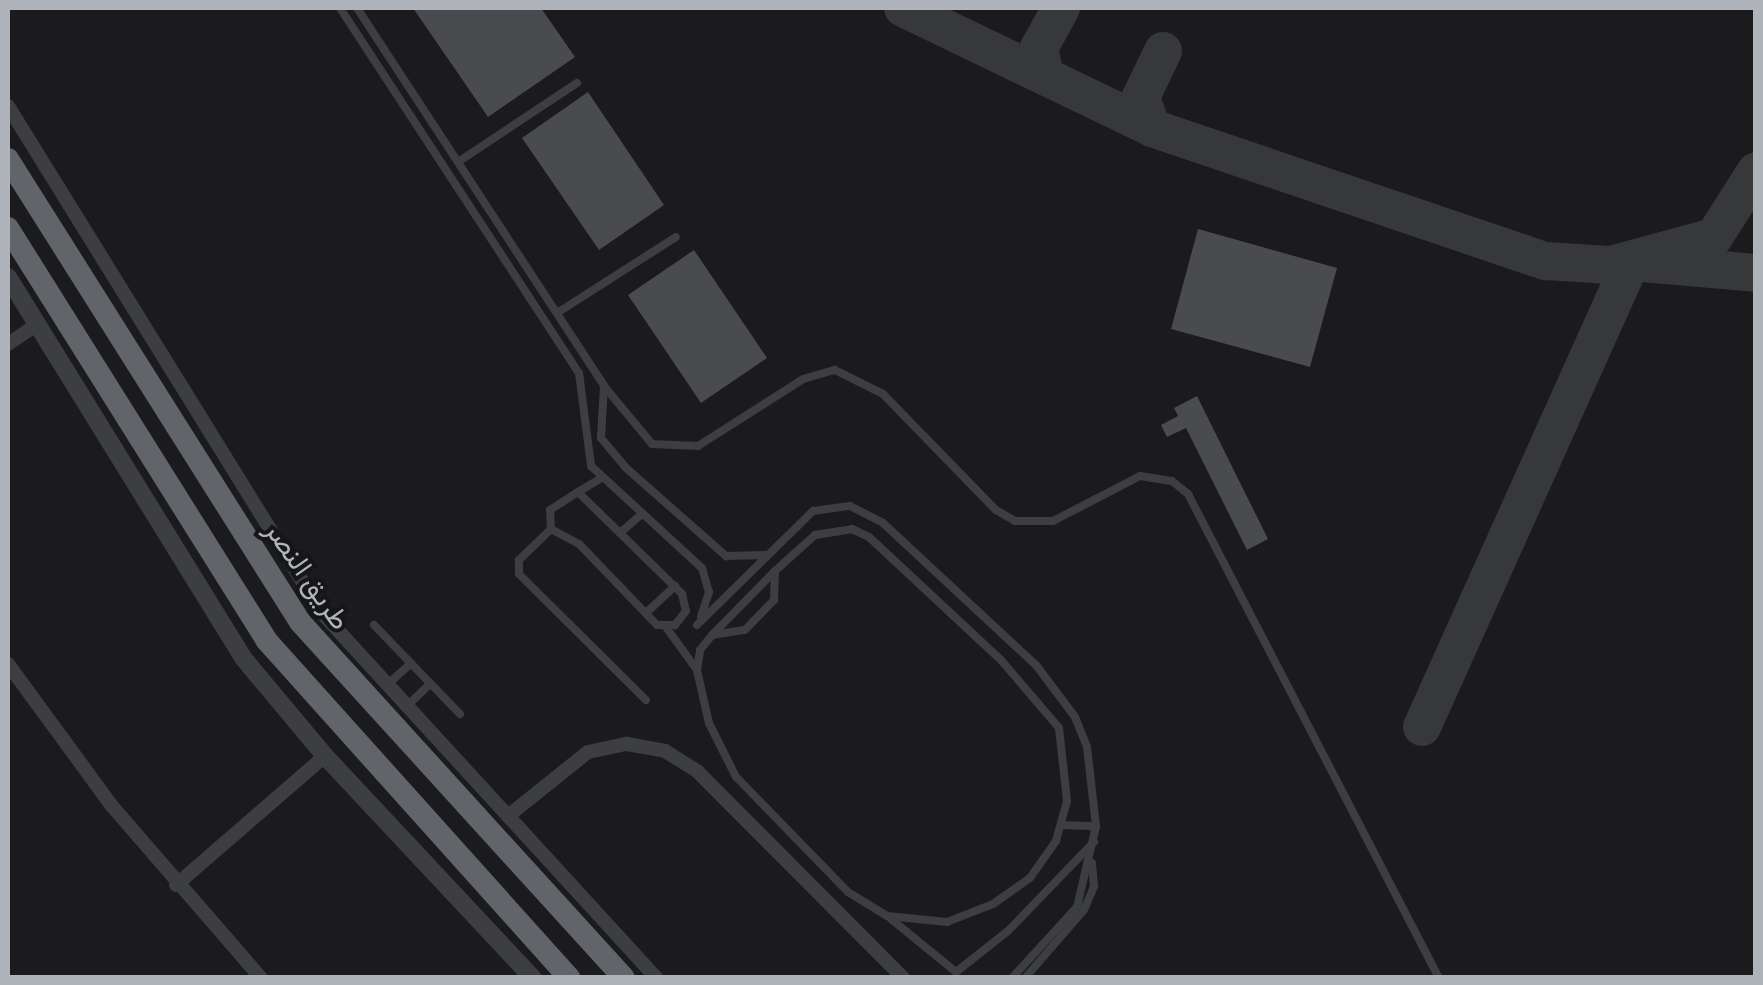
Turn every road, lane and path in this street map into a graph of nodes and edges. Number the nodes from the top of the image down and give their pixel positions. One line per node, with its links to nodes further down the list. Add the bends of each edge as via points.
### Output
1 (340, 8): 14 (lane, via 580,374 586,386 586,454)
2 (357, 8): 6 (lane)
3 (577, 83): 6 (lane)
4 (8, 106): 35 (street, via 294,572)
5 (8, 159): 35 (highway, طريق النصر, via 273,584)
6 (458, 162): 10 (lane)
7 (8, 228): 47 (highway, via 242,606)
8 (676, 237): 10 (lane)
9 (8, 278): 11 (street)
10 (557, 313): 13 (lane)
11 (36, 325): 12 (street); 42 (street, via 217,622)
12 (8, 344)
13 (604, 386): 21 (lane, via 601,438 625,467 726,556); 60 (lane, via 652,444 686,450 822,370 854,376 883,394 996,510 1015,521 1053,521 1140,476 1172,481 1200,510)
14 (603, 477): 15 (lane); 16 (lane)
15 (578, 492): 17 (lane, via 550,510); 18 (lane)
16 (643, 514): 18 (lane); 28 (lane, via 702,568 710,592)
17 (551, 529): 27 (lane, via 579,544); 37 (lane, via 519,560 520,574)
18 (620, 533): 23 (lane)
19 (785, 538): 20 (lane); 21 (lane); 24 (lane, via 814,511 850,506 883,523)
20 (797, 552): 22 (lane); 25 (lane, via 815,535 852,529 870,537)
21 (767, 556): 28 (lane)
22 (775, 571): 31 (lane); 31 (lane, via 774,600 744,630)
23 (675, 586): 26 (lane); 27 (lane)
24 (955, 588): 25 (lane); 40 (lane, via 1036,664)
25 (940, 604): 41 (lane, via 1038,698)
26 (686, 611): 28 (lane); 30 (lane)
27 (646, 614): 30 (lane)
28 (697, 624): 31 (lane)
29 (374, 625): 32 (lane)
30 (666, 627): 34 (lane)
31 (710, 637): 34 (lane)
32 (411, 663): 35 (lane); 36 (lane)
33 (8, 664): 49 (street)
34 (697, 670): 50 (lane, via 709,724 736,777 848,892)
35 (368, 679): 38 (street); 51 (highway, طريق النصر)
36 (430, 684): 38 (lane); 39 (lane)
37 (646, 700)
38 (406, 708): 43 (street)
39 (460, 714)
40 (1076, 717): 41 (lane); 45 (lane, via 1087,747)
41 (1059, 728): 44 (lane, via 1067,781)
42 (325, 756): 47 (street); 49 (street)
43 (508, 816): 51 (street); 57 (street, via 588,752 626,744 665,751 698,772)
44 (1062, 825): 45 (lane); 50 (lane, via 1044,862 994,904 948,922)
45 (1096, 826): 46 (lane)
46 (1094, 842): 48 (lane); 50 (lane, via 1008,931 956,972)
47 (438, 854): 53 (street); 54 (highway)
48 (1092, 859): 58 (lane, via 1070,916); 59 (lane, via 1094,886 1084,910)
49 (176, 885): 52 (street)
50 (887, 916)
51 (587, 919): 55 (highway, طريق النصر); 56 (street)
52 (261, 978)
53 (534, 978)
54 (569, 978)
55 (624, 978)
56 (656, 978)
57 (902, 978)
58 (1012, 978)
59 (1024, 978)
60 (1438, 978)

